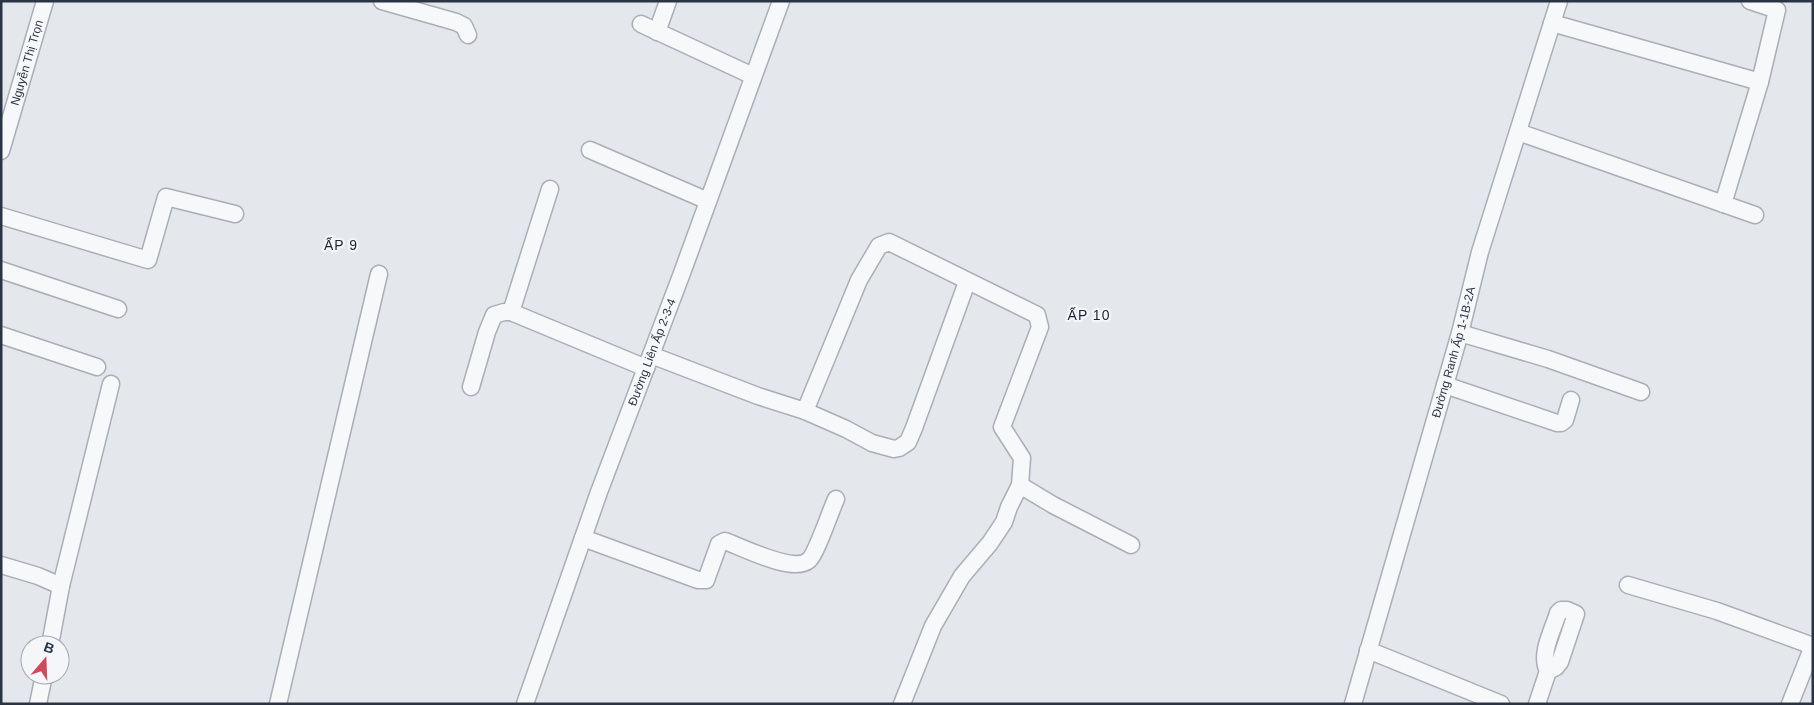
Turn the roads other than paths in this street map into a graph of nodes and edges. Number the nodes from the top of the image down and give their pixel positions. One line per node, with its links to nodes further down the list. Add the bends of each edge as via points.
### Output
1 (45, 1): 15 (street, Nguyễn Thị Trọn)
2 (382, 1): 10 (street, via 456,22 464,26)
3 (668, 1): 9 (street)
4 (781, 1): 11 (street, Đường Liên Ấp 2-3-4)
5 (1559, 1): 7 (street, Đường Ranh Ấp 1-1B-2A)
6 (1750, 1): 12 (street, via 1776,10)
7 (1552, 23): 12 (street); 13 (street, Đường Ranh Ấp 1-1B-2A)
8 (641, 24): 9 (street)
9 (657, 32): 11 (street)
10 (468, 35)
11 (753, 76): 17 (street, Đường Liên Ấp 2-3-4)
12 (1760, 82): 18 (street)
13 (1518, 132): 18 (street); 27 (street, Đường Ranh Ấp 1-1B-2A, via 1480,252)
14 (590, 150): 17 (street)
15 (1, 151)
16 (550, 189): 26 (street)
17 (708, 201): 29 (street, Đường Liên Ấp 2-3-4)
18 (1723, 204): 20 (street)
19 (235, 214): 21 (street, via 166,197 148,260)
20 (1755, 215)
21 (1, 216)
22 (1, 270): 25 (street)
23 (379, 274): 50 (street)
24 (967, 282): 36 (street, via 889,242 879,246 859,280); 36 (street, via 914,428 904,445 894,450 872,443); 37 (street, via 1037,315 1040,327 1002,427 1022,458)
25 (118, 309)
26 (511, 312): 29 (street); 33 (street, via 494,315)
27 (1460, 333): 32 (street, Đường Ranh Ấp 1-1B-2A); 34 (street, via 1548,359)
28 (1, 335): 30 (street)
29 (648, 362): 36 (street); 39 (street, Đường Liên Ấp 2-3-4)
30 (97, 367)
31 (111, 384): 43 (street)
32 (1445, 385): 35 (street, via 1557,423 1565,420); 46 (street, Đường Ranh Ấp 1-1B-2A)
33 (471, 387)
34 (1641, 392)
35 (1571, 400)
36 (805, 411)
37 (1020, 485): 40 (street); 52 (street, via 1004,522 962,576 933,626)
38 (836, 499): 39 (street, via 811,559 802,565 785,564 725,541 719,544 706,580 698,580)
39 (583, 538): 51 (street, Đường Liên Ấp 2-3-4)
40 (1131, 545)
41 (1, 565): 43 (street)
42 (1628, 585): 45 (street, via 1717,611)
43 (61, 586): 44 (street)
44 (52, 635)
45 (1813, 646): 56 (street)
46 (1368, 650): 53 (street, Đường Ranh Ấp 1-1B-2A); 54 (street)
47 (1548, 671): 55 (street)
48 (42, 685): 49 (street)
49 (38, 704)
50 (278, 704)
51 (524, 704)
52 (902, 704)
53 (1353, 704)
54 (1501, 704)
55 (1537, 704)
56 (1790, 704)

